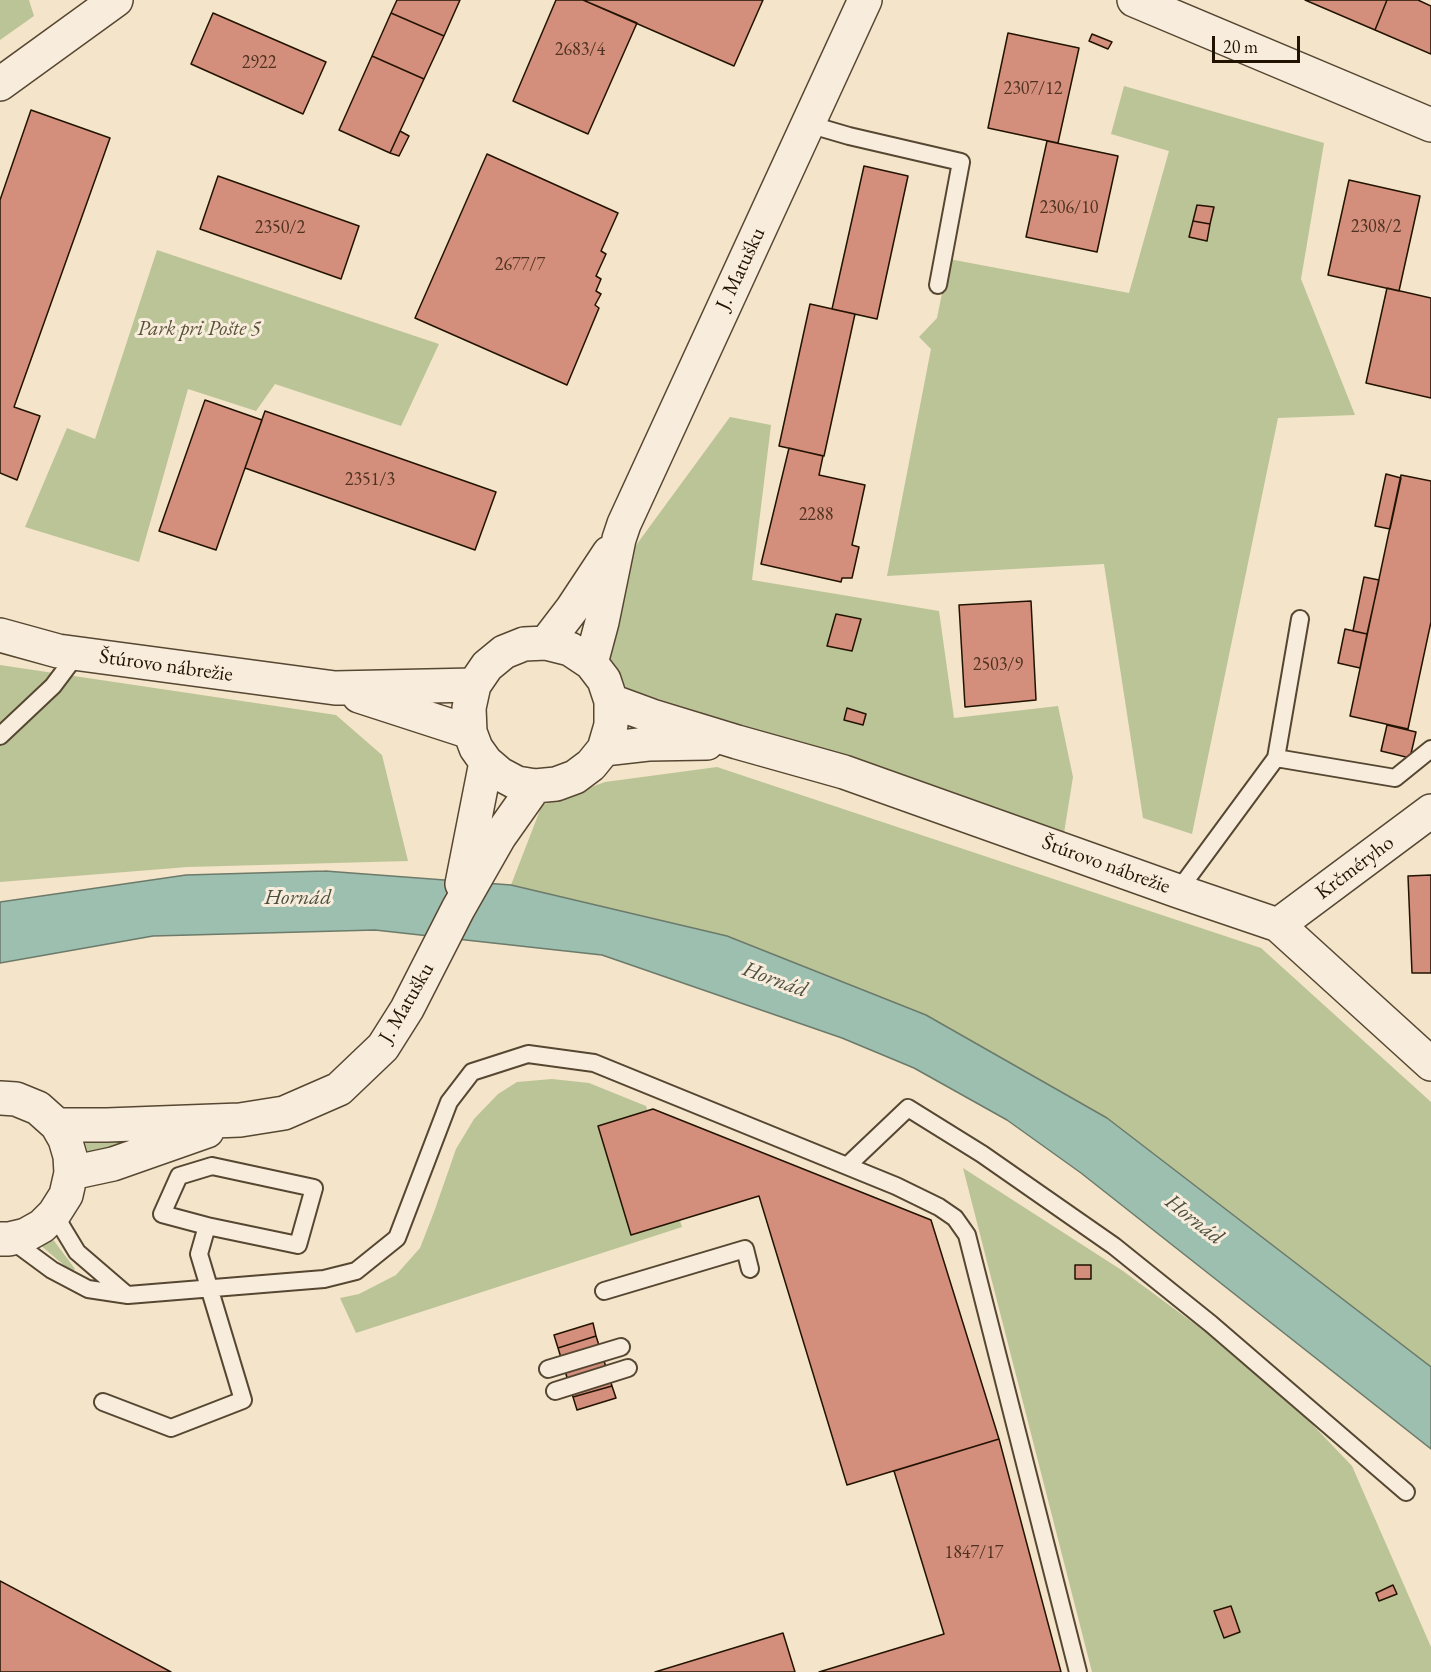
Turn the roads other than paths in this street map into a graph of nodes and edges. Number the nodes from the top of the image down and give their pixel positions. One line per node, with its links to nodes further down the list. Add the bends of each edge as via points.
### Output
1 (116, 0): 5 (street)
2 (865, 0): 6 (street, J. Matušku)
3 (1134, 0): 4 (street)
4 (1174, 8): 7 (street)
5 (0, 84)
6 (808, 124): 8 (lane, via 961,162); 9 (street, J. Matušku)
7 (1431, 125)
8 (938, 285)
9 (619, 538): 12 (street); 14 (street)
10 (1300, 619): 23 (lane)
11 (0, 635): 13 (street, Štúrovo nábrežie)
12 (546, 643): 14 (street, via 570,649); 15 (street, via 524,644 504,652 487,666)
13 (77, 654): 16 (street, Štúrovo nábrežie); 19 (lane, via 53,686)
14 (591, 663): 17 (street, via 604,680)
15 (474, 685): 16 (street); 18 (street, via 468,708)
16 (335, 688): 18 (street)
17 (611, 701): 20 (street, Štúrovo nábrežie); 21 (street, via 611,725)
18 (470, 732): 24 (street)
19 (0, 736)
20 (737, 742): 21 (street); 28 (street, Štúrovo nábrežie, via 844,772)
21 (604, 748): 25 (street, via 575,777)
22 (1431, 748): 23 (lane, via 1395,778)
23 (1276, 758): 28 (lane)
24 (486, 762): 25 (street, via 517,783); 27 (street)
25 (535, 786): 27 (street)
26 (1431, 811): 29 (street, Krčméryho)
27 (486, 833): 32 (street, J. Matušku, via 458,909 383,1047 339,1089 284,1113)
28 (1178, 891): 29 (street, Štúrovo nábrežie)
29 (1278, 925): 30 (street, Štúrovo nábrežie)
30 (1431, 1064)
31 (0, 1098): 33 (street, via 16,1099 38,1108)
32 (240, 1120): 33 (street); 35 (street, via 113,1164)
33 (57, 1125): 35 (street, via 68,1148)
34 (847, 1166): 40 (lane, via 594,1062 528,1054 472,1072 449,1102 397,1238 356,1270 324,1279); 48 (lane, via 908,1108 1114,1246); 49 (lane, via 939,1207 967,1235)
35 (71, 1173): 36 (street, via 66,1195)
36 (54, 1215): 38 (street, via 26,1235); 42 (lane, via 77,1252)
37 (207, 1226): 37 (lane, via 298,1245 314,1188 212,1166 179,1176 162,1214); 40 (lane, via 199,1254)
38 (4, 1239): 42 (lane, via 88,1289)
39 (750, 1269): 41 (lane, via 745,1249)
40 (209, 1289): 42 (lane); 47 (lane, via 243,1400 171,1428)
41 (604, 1291)
42 (128, 1295)
43 (621, 1347): 45 (lane)
44 (628, 1368): 46 (lane)
45 (548, 1369)
46 (555, 1391)
47 (103, 1402)
48 (1406, 1492)
49 (1078, 1672)

